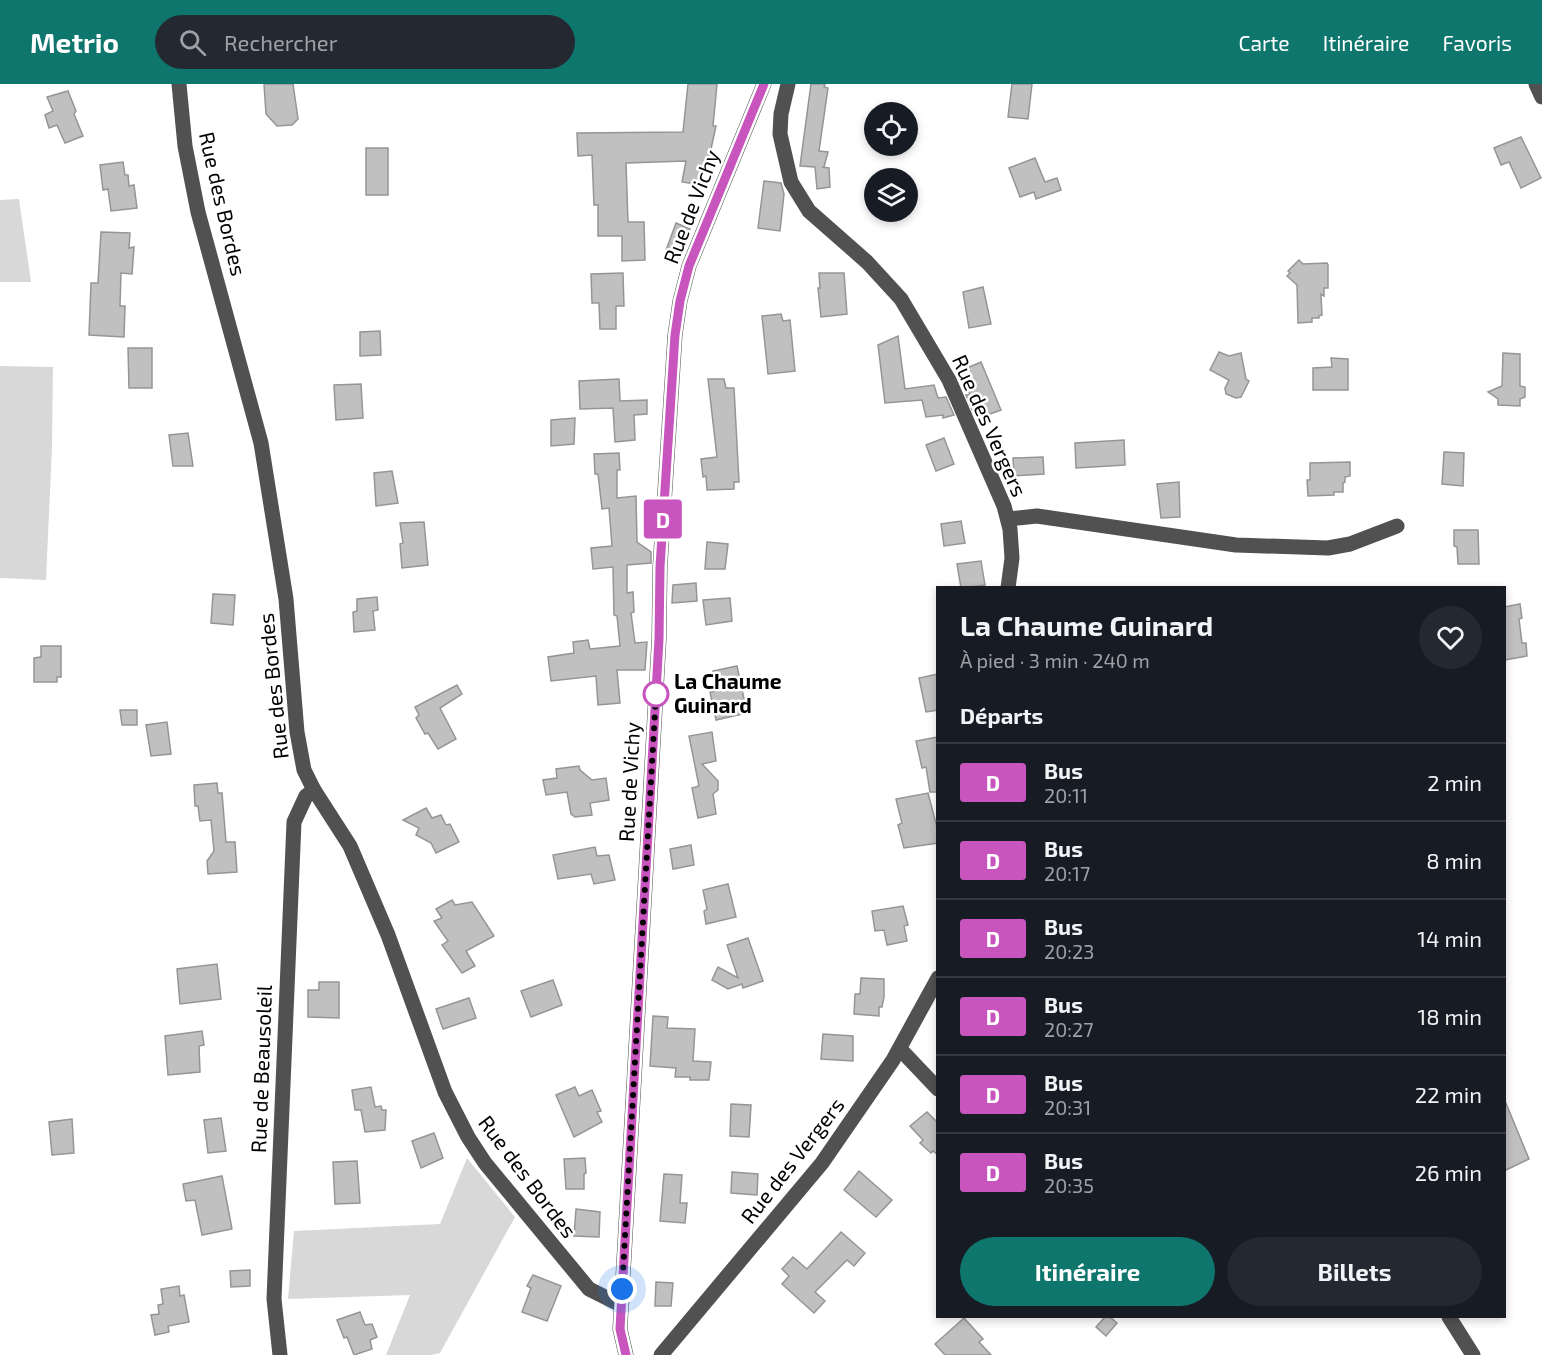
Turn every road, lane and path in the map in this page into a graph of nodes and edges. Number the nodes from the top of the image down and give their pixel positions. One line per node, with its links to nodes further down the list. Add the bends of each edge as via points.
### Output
1 (178, 84): 9 (street, Rue des Bordes, via 198,212 261,443 286,599 297,732 303,770)
2 (764, 84): 13 (street, Rue de Vichy, via 689,266 675,335)
3 (788, 84): 6 (street, Rue des Vergers, via 780,134 791,182 809,211 867,262 901,299 950,380)
4 (1536, 84): 5 (street)
5 (1542, 98)
6 (1008, 519): 7 (street, via 1037,516 1236,545 1329,548); 8 (street, Rue des Vergers, via 1012,558)
7 (1397, 526)
8 (1008, 586)
9 (314, 789): 13 (street, Rue des Bordes, via 350,846 388,935 445,1092 468,1137 589,1289); 15 (street, Rue de Beausoleil, via 306,796 294,822 273,1299)
10 (936, 982): 11 (street, Rue des Vergers)
11 (900, 1049): 12 (street); 17 (street, Rue des Vergers, via 822,1163)
12 (936, 1087)
13 (622, 1302): 16 (street, Rue de Vichy, via 620,1329)
14 (1450, 1318): 18 (street)
15 (280, 1355)
16 (626, 1355)
17 (661, 1355)
18 (1473, 1355)

